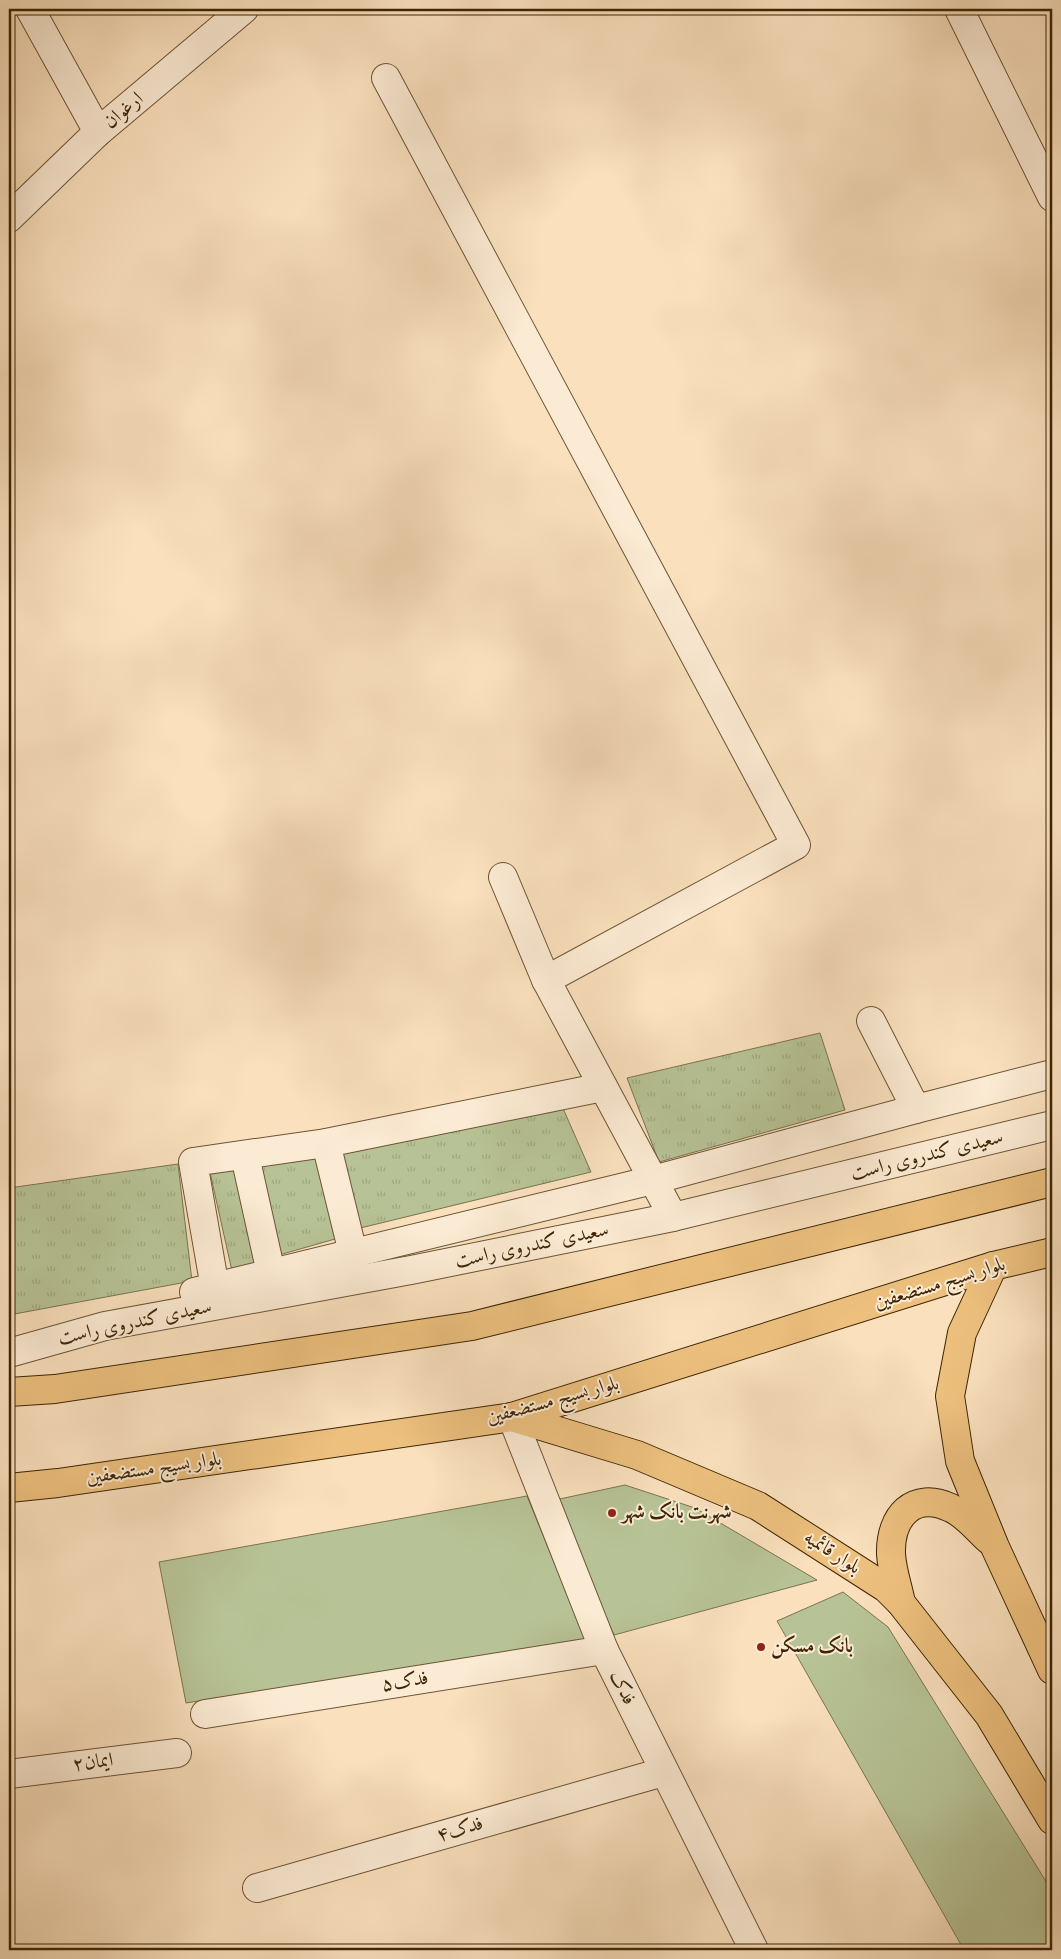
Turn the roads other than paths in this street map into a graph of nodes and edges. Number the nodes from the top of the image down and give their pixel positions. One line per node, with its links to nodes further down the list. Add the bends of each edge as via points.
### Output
1 (30, 9): 5 (street)
2 (244, 9): 5 (street, ارغوان)
3 (959, 9): 6 (street)
4 (386, 78): 9 (street, via 796,845)
5 (98, 132): 7 (street, ارغوان)
6 (1052, 197)
7 (9, 218)
8 (503, 877): 9 (street)
9 (546, 980): 12 (street)
10 (871, 1021): 13 (street)
11 (1052, 1074): 13 (street)
12 (603, 1087): 15 (street); 17 (street)
13 (916, 1109): 17 (street)
14 (1052, 1125): 19 (street, سعیدی کندروی راست)
15 (326, 1143): 16 (street); 21 (street)
16 (245, 1156): 23 (street); 24 (street, via 193,1162)
17 (653, 1180): 19 (street); 21 (street)
18 (1052, 1182): 27 (main road, via 472,1326 55,1389)
19 (673, 1217): 26 (street, سعیدی کندروی راست, via 411,1270 105,1326)
20 (1052, 1252): 22 (main road, بلوار بسیج مستضعفین)
21 (353, 1253): 23 (street)
22 (993, 1266): 28 (main road, بلوار بسیج مستضعفین); 30 (main road, via 962,1333 950,1396 960,1461)
23 (271, 1273): 24 (street)
24 (215, 1288): 25 (street, via 36,1327)
25 (9, 1339)
26 (9, 1352)
27 (9, 1392)
28 (512, 1417): 29 (main road, بلوار بسیج مستضعفین); 31 (main road, بلوار قائمیه, via 637,1454 758,1506 886,1588); 32 (street, فدک)
29 (9, 1488)
30 (995, 1547): 31 (main road, via 952,1508 933,1501 916,1503 902,1513 893,1533 891,1554); 33 (main road)
31 (901, 1603): 38 (main road, بلوار قائمیه, via 989,1715)
32 (604, 1650): 34 (street, فدک۵); 36 (street, فدک)
33 (1052, 1670)
34 (205, 1714)
35 (177, 1753): 37 (street, ایمان۲)
36 (663, 1772): 39 (street, فدک۴); 40 (street, فدک)
37 (9, 1774)
38 (1052, 1820)
39 (257, 1888)
40 (754, 1950)

